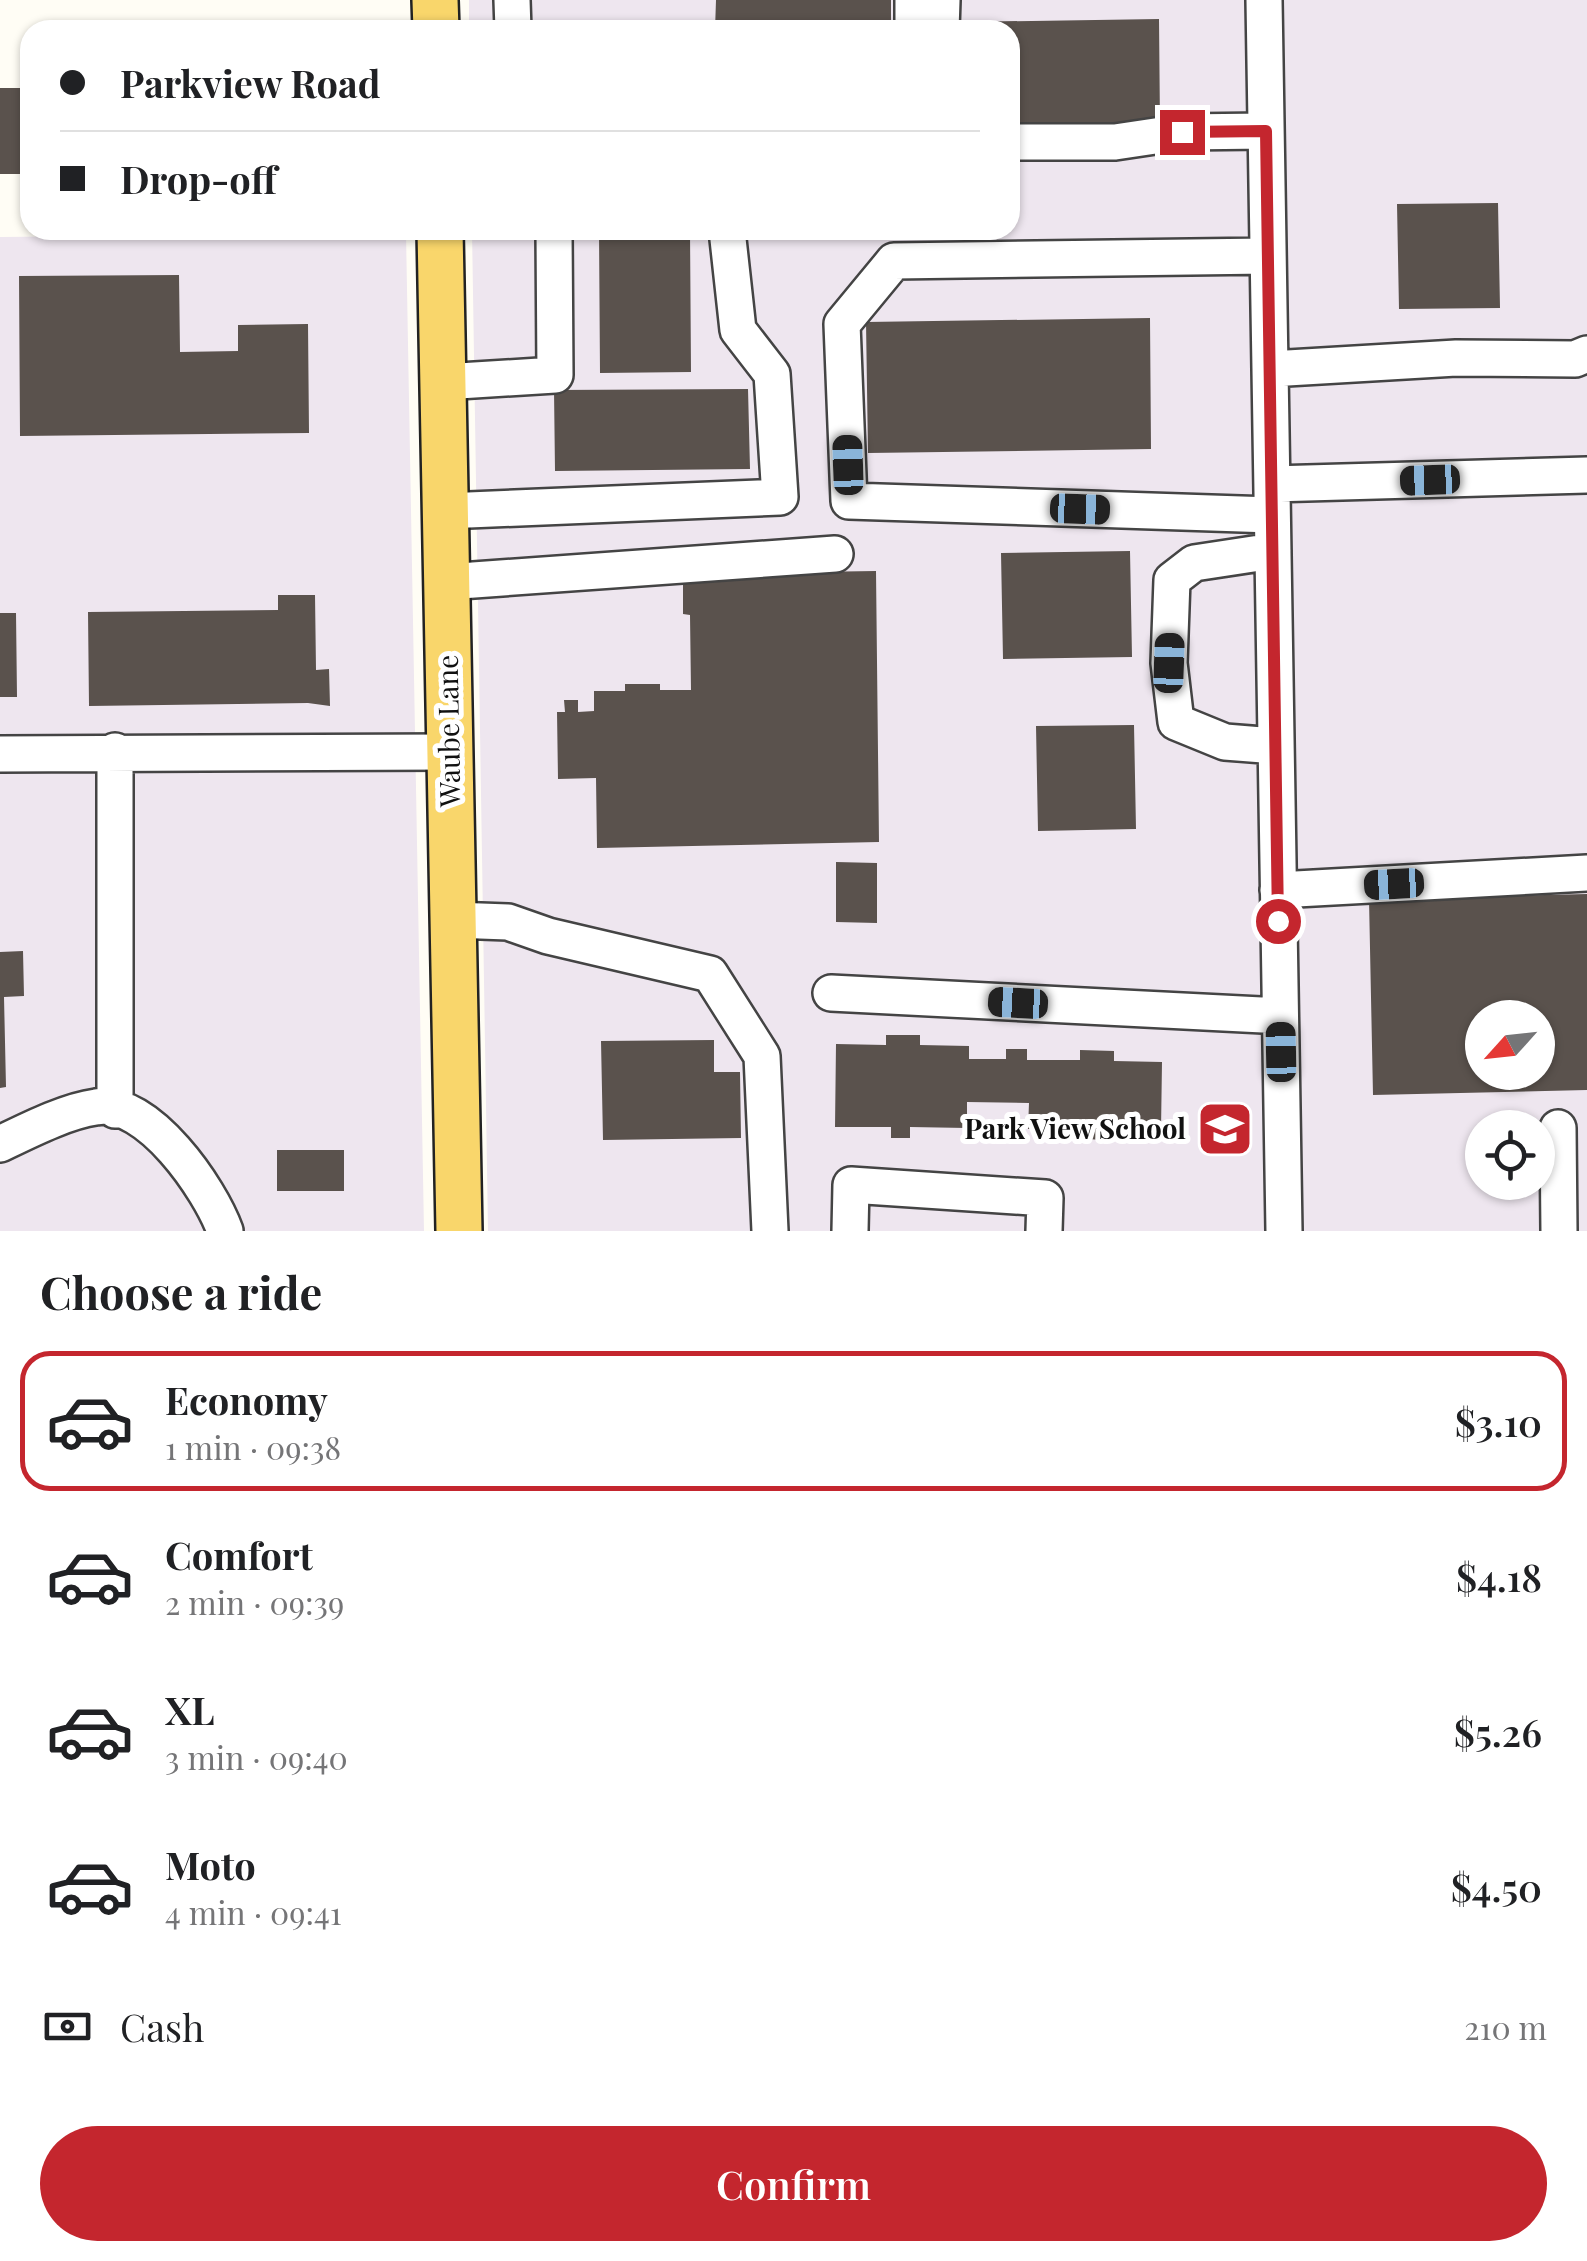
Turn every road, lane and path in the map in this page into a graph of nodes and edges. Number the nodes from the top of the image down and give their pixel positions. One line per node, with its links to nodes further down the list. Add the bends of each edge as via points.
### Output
1 (1264, 0): 2 (street)
2 (1266, 131): 3 (street); 7 (street)
3 (1020, 142)
4 (440, 240): 10 (main road, Waube Lane)
5 (554, 240): 10 (street, via 555,375)
6 (729, 240): 13 (street, via 738,330 772,374 780,496)
7 (1268, 256): 9 (street); 12 (street, via 894,260 842,324 849,501)
8 (1587, 354): 9 (street)
9 (1270, 369): 12 (street)
10 (442, 382): 13 (main road, Waube Lane)
11 (1587, 475): 12 (street)
12 (1272, 500): 14 (street)
13 (445, 511): 16 (main road, Waube Lane)
14 (1273, 551): 17 (street); 17 (street, via 1194,563 1172,580 1169,663 1176,722 1225,742)
15 (835, 554): 16 (street)
16 (446, 582): 19 (main road, Waube Lane)
17 (1276, 746): 22 (street)
18 (115, 751): 19 (street); 20 (street); 26 (street)
19 (450, 752): 23 (main road, Waube Lane)
20 (0, 754)
21 (1587, 874): 22 (street)
22 (1278, 890): 25 (street)
23 (453, 920): 30 (main road, Waube Lane); 31 (street, via 508,922 710,974 762,1056)
24 (830, 993): 25 (street)
25 (1280, 1016): 34 (street)
26 (115, 1110): 28 (street, via 98,1106); 29 (street, via 139,1118 180,1155)
27 (1558, 1128): 35 (street)
28 (0, 1144)
29 (225, 1231)
30 (459, 1231)
31 (770, 1231)
32 (850, 1231): 33 (street, via 851,1185 1045,1198)
33 (1044, 1231)
34 (1284, 1231)
35 (1558, 1231)

